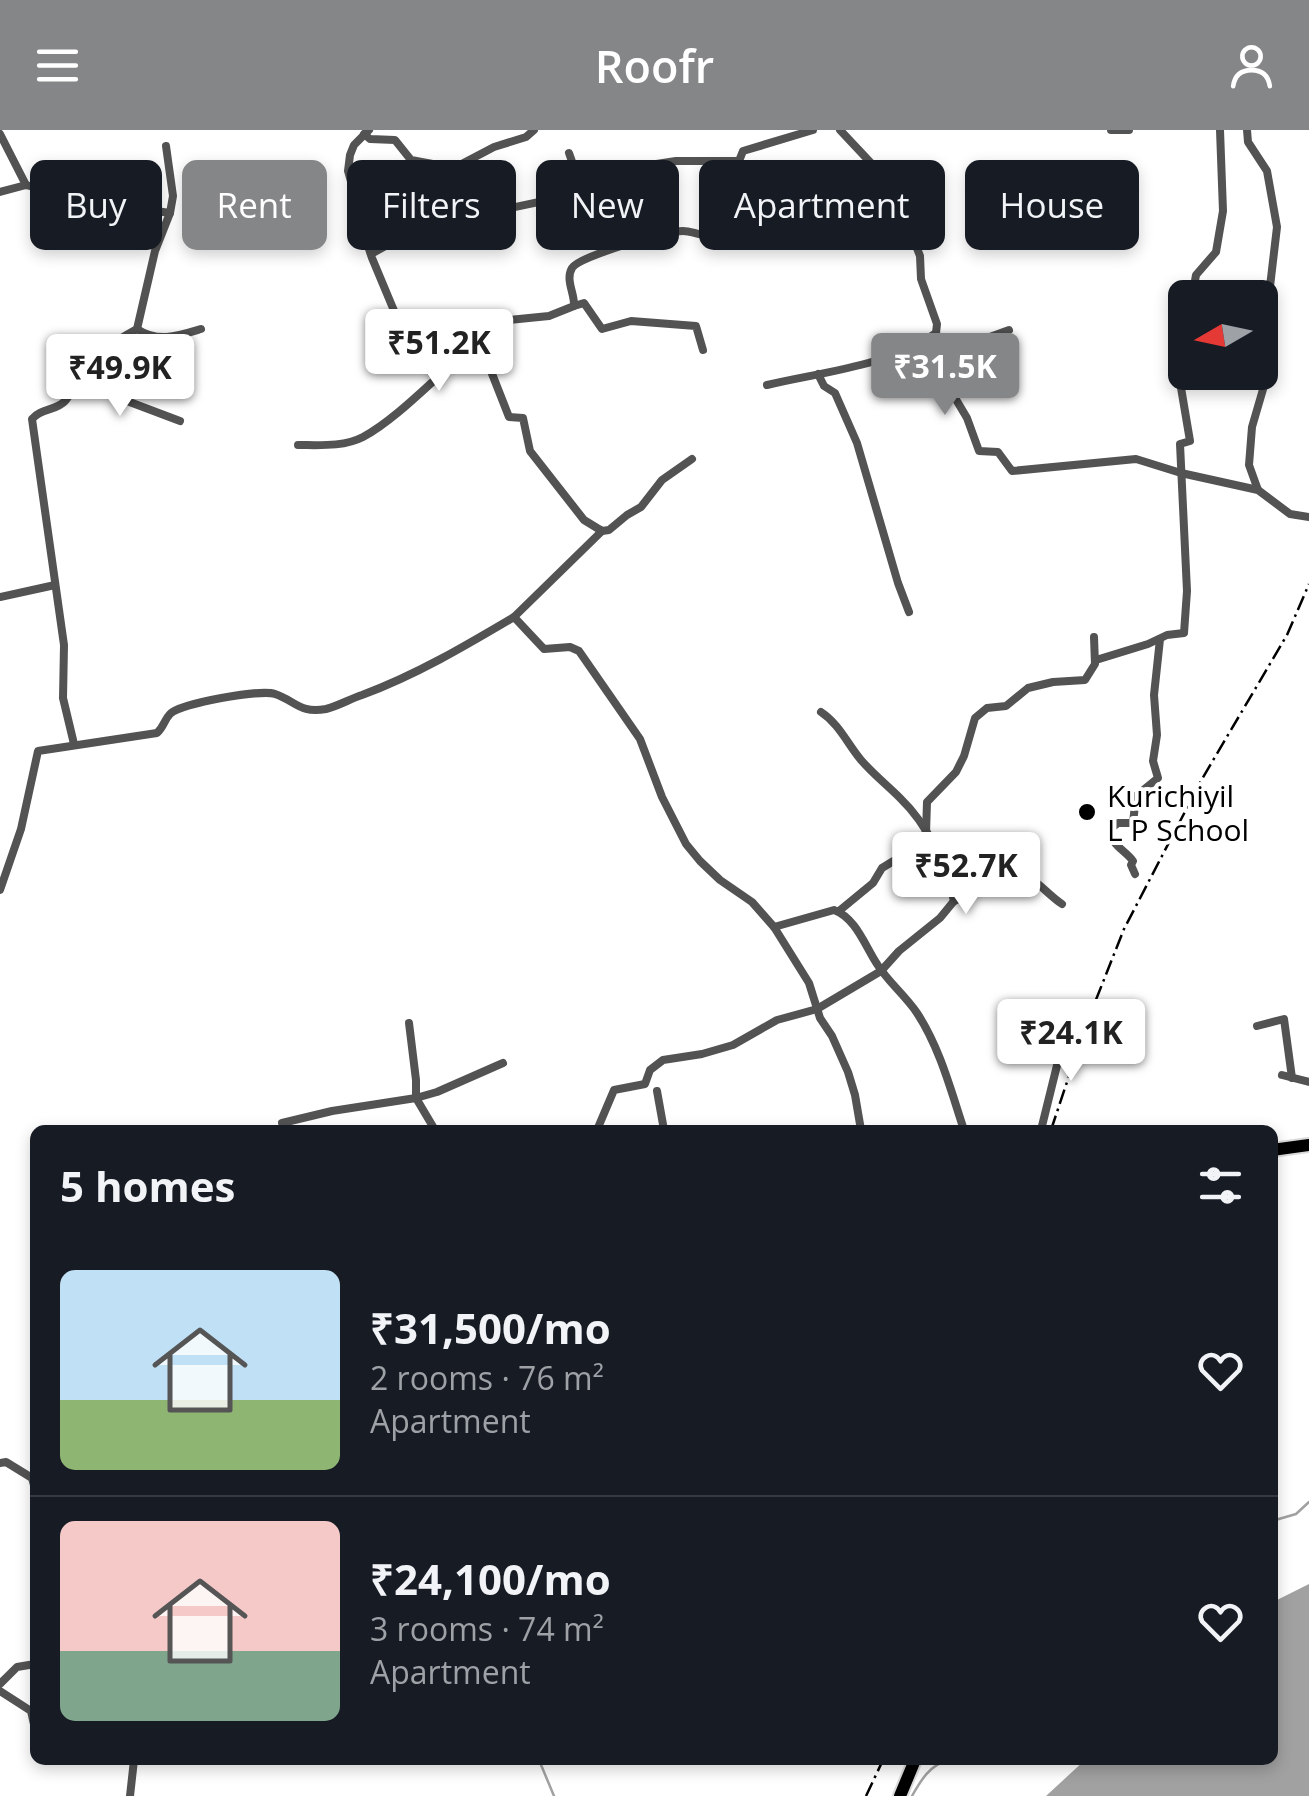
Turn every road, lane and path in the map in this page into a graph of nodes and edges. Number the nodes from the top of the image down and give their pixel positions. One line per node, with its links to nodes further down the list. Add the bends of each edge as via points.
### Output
1 (534, 130): 8 (street, via 454,168 411,160 395,140 370,139)
2 (813, 130): 13 (street, via 743,151)
3 (840, 130): 14 (street)
4 (1111, 130): 5 (street)
5 (1129, 130)
6 (1220, 130): 22 (street, via 1223,211 1216,252)
7 (1247, 130): 40 (street, via 1267,171 1277,227 1266,378 1249,465)
8 (367, 132): 21 (street, via 354,145 348,172)
9 (0, 134): 15 (street)
10 (166, 146): 18 (street)
11 (569, 153): 12 (street)
12 (571, 160)
13 (740, 160)
14 (868, 160)
15 (26, 185): 16 (street); 18 (street)
16 (0, 192)
17 (536, 204): 21 (street, via 416,228)
18 (170, 214): 25 (street)
19 (607, 250): 23 (street, via 570,271)
20 (918, 250): 27 (street)
21 (371, 254): 33 (street, via 400,325 432,374)
22 (1195, 280)
23 (574, 306): 28 (street, via 509,320); 29 (street, via 584,303 602,329 631,321 696,326)
24 (201, 329): 25 (street, via 171,339)
25 (136, 330): 31 (street, via 110,343)
26 (1009, 330): 30 (street)
27 (936, 334): 30 (street); 32 (street, via 861,366)
28 (475, 347): 33 (street); 42 (street, via 509,417 523,418 530,452 584,520)
29 (702, 350)
30 (946, 358): 39 (street, via 948,386 979,451 998,452 1012,470 1136,459)
31 (86, 369): 36 (street, via 119,398); 43 (street, via 64,402 32,419)
32 (818, 374): 34 (street); 45 (street, via 836,393 857,443)
33 (440, 375): 37 (street, via 362,438)
34 (768, 385)
35 (1180, 390): 39 (street, via 1190,441 1180,444)
36 (180, 421)
37 (298, 446)
38 (692, 459): 42 (street, via 641,506)
39 (1181, 474): 40 (street); 48 (street, via 1186,622 1184,633)
40 (1258, 490): 41 (street, via 1290,514)
41 (1309, 517)
42 (602, 530): 46 (street)
43 (55, 585): 44 (street); 51 (street, via 63,698)
44 (0, 597)
45 (909, 612)
46 (514, 616): 51 (street, via 391,684 328,708 299,708 274,693 255,693 174,712 158,733); 58 (street, via 544,649 579,651 640,740 686,844)
47 (1094, 637): 49 (street)
48 (1160, 638): 49 (street); 53 (street, via 1153,761 1158,778 1136,796 1133,823 1110,829)
49 (1096, 660): 52 (street, via 1084,680 1028,688 975,718 956,772 927,802)
50 (821, 712): 52 (street)
51 (74, 744): 54 (street, via 38,752 22,829)
52 (926, 833): 55 (street, via 944,863); 57 (street)
53 (1135, 874)
54 (0, 890)
55 (954, 901): 56 (street, via 999,888 1019,874); 59 (street)
56 (1062, 904)
57 (840, 911): 58 (street); 59 (street)
58 (774, 928): 60 (street)
59 (881, 971): 60 (street); 73 (street, via 919,1016)
60 (818, 1010): 70 (street, via 777,1020 734,1045 663,1060 645,1084 614,1090); 72 (street, via 848,1072)
61 (409, 1023): 67 (street)
62 (1257, 1026): 65 (street, via 1284,1019 1288,1076)
63 (1066, 1029): 74 (street)
64 (503, 1063): 67 (street)
65 (1309, 1082)
66 (657, 1091): 71 (street)
67 (416, 1098): 68 (street); 69 (street)
68 (282, 1123)
69 (432, 1125)
70 (599, 1125)
71 (663, 1125)
72 (860, 1125)
73 (962, 1125)
74 (1042, 1125)
75 (1309, 1145): 76 (main road)
76 (1278, 1149)
77 (0, 1463): 78 (street)
78 (30, 1477)
79 (30, 1665): 80 (street, via 17,1667)
80 (0, 1688): 81 (street)
81 (30, 1709)
82 (133, 1765): 84 (street)
83 (913, 1765): 85 (main road)
84 (130, 1796)
85 (900, 1796)

